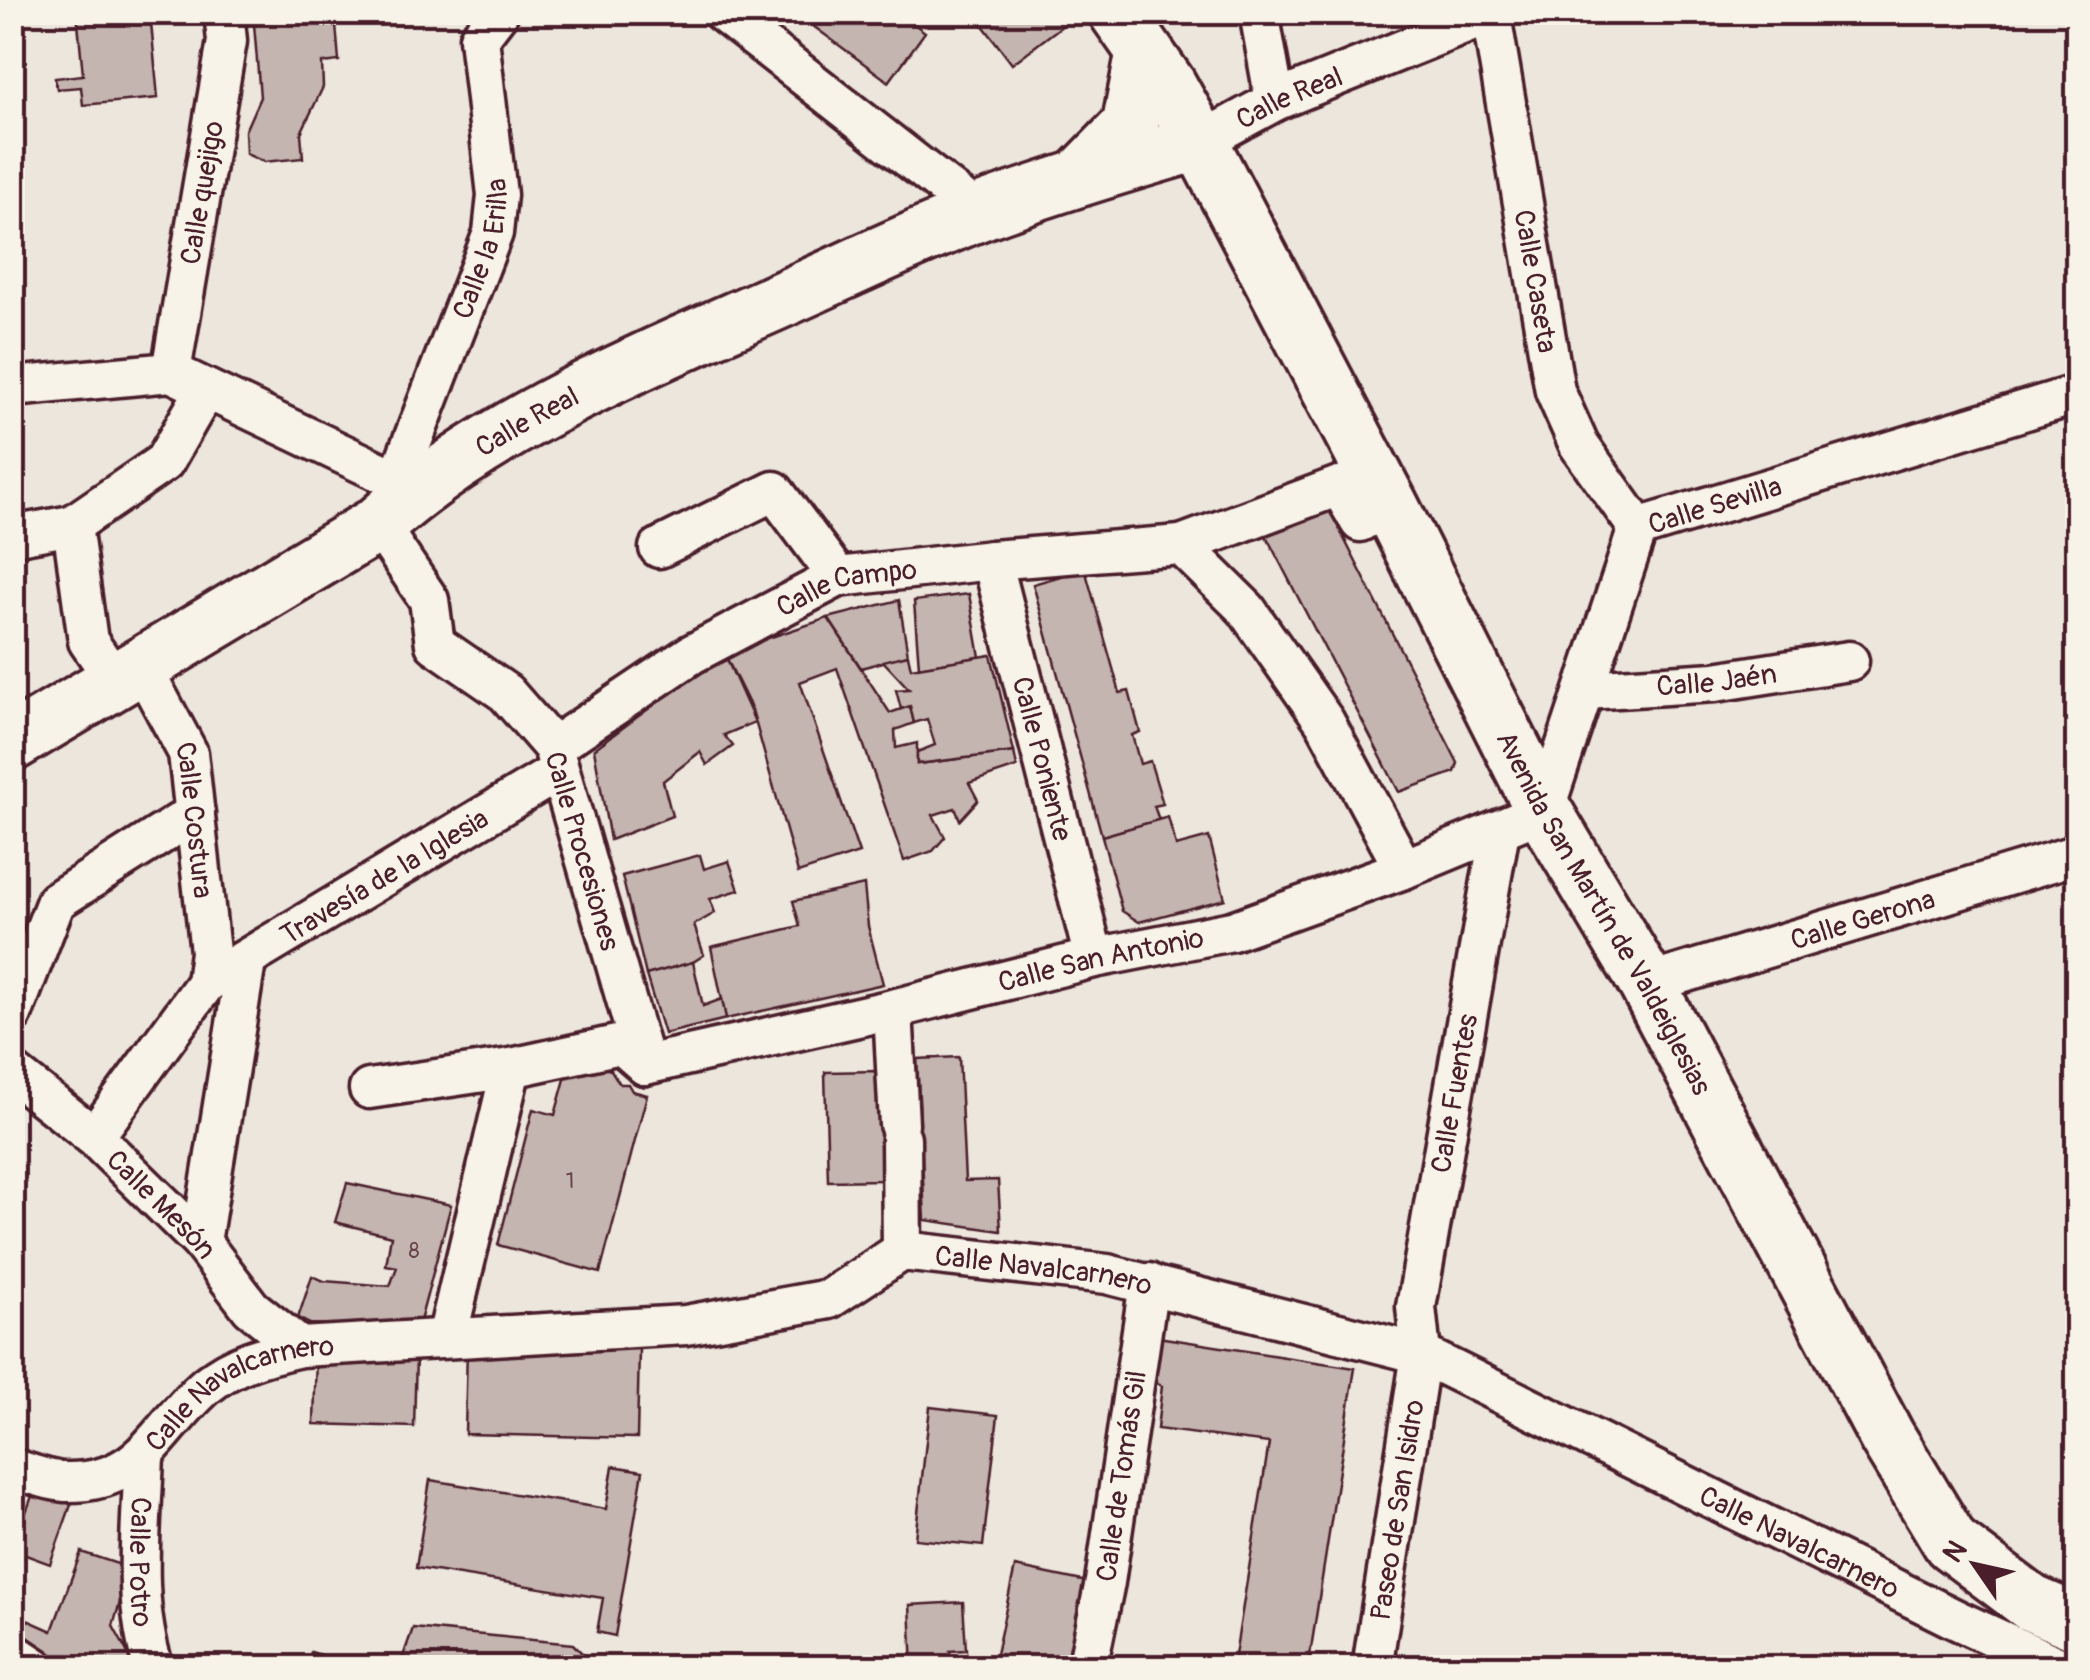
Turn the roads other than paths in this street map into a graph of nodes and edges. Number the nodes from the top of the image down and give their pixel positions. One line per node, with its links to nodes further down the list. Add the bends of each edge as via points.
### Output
1 (224, 12): 11 (street, Calle quejigo, via 227,41)
2 (499, 12): 15 (street, Calle la Erilla, via 479,38 497,194 493,233)
3 (722, 12): 10 (street)
4 (1259, 12): 7 (street)
5 (1493, 14): 7 (street, Calle Real); 18 (street, Calle Caseta, via 1555,391 1579,445)
6 (1144, 41): 8 (main road, Avenida San Martín de Valdeiglesias); 9 (main road, Calle Real, via 1130,126)
7 (1275, 100): 8 (street, Calle Real)
8 (1200, 142): 9 (main road, Calle Real); 16 (main road, Avenida San Martín de Valdeiglesias)
9 (1081, 176): 10 (main road, Calle Real)
10 (979, 213): 15 (main road, Calle Real, via 621,371)
11 (170, 372): 12 (street); 13 (street)
12 (12, 387)
13 (206, 389): 15 (street); 17 (street, via 164,462)
14 (2078, 394): 18 (street, Calle Sevilla)
15 (397, 498): 25 (main road, Calle Real); 28 (street, Calle Procesiones, via 430,600 435,644 506,693)
16 (1390, 504): 20 (street, Calle Campo, via 1360,522 1339,486); 30 (main road, Avenida San Martín de Valdeiglesias)
17 (72, 524): 19 (street); 25 (street, Calle Costura, via 88,640)
18 (1638, 528): 26 (street, Calle Sevilla)
19 (12, 536)
20 (1181, 545): 22 (street, Calle Campo); 32 (street, via 1246,609 1325,722)
21 (659, 548): 23 (street, via 774,491)
22 (992, 560): 23 (street, Calle Campo); 33 (street, Calle Poniente)
23 (838, 577): 28 (street, Calle Campo, via 692,654)
24 (1850, 662): 26 (street, Calle Jaén, via 1715,682)
25 (130, 675): 27 (main road, Calle Real); 29 (street, Calle Costura, via 188,753)
26 (1585, 690): 30 (street, Calle Sevilla)
27 (12, 743)
28 (556, 759): 34 (street, Travesía de la Iglesia); 39 (street, Calle Procesiones)
29 (195, 812): 35 (street, Calle Costura, via 210,952); 38 (street, via 56,901)
30 (1522, 821): 32 (street, Calle San Antonio); 36 (main road, Avenida San Martín de Valdeiglesias); 49 (street, Calle Fuentes, via 1416,1307)
31 (2078, 854): 36 (street, Calle Gerona)
32 (1404, 869): 33 (street, Calle San Antonio, via 1232,931)
33 (1094, 958): 37 (street, Calle San Antonio)
34 (246, 962): 35 (street, Travesía de la Iglesia); 44 (street)
35 (206, 984): 43 (street)
36 (1648, 984): 52 (main road, Avenida San Martín de Valdeiglesias, via 1887,1437 1952,1542 2031,1603)
37 (893, 1009): 39 (street, Calle San Antonio); 45 (street)
38 (12, 1015)
39 (645, 1065): 40 (street, via 621,1044)
40 (511, 1068): 42 (street); 47 (street)
41 (12, 1072): 43 (street, Calle Mesón)
42 (369, 1088)
43 (94, 1137): 44 (street, Calle Mesón)
44 (201, 1242): 48 (street, Calle Mesón, via 251,1308)
45 (902, 1251): 46 (street, Calle Navalcarnero); 47 (street, Calle Navalcarnero, via 830,1299 686,1325)
46 (1149, 1283): 49 (street, Calle Navalcarnero); 56 (street, Calle de Tomás Gil)
47 (447, 1338): 48 (street, Calle Navalcarnero)
48 (300, 1347): 50 (street, Calle Navalcarnero, via 249,1359 209,1384)
49 (1421, 1354): 57 (street, Paseo de San Isidro); 58 (street, Calle Navalcarnero)
50 (144, 1454): 51 (street, Calle Navalcarnero, via 108,1479 62,1482); 55 (street, Calle Potro, via 140,1585)
51 (12, 1468)
52 (2078, 1623)
53 (12, 1652): 54 (street)
54 (36, 1668)
55 (154, 1668)
56 (1086, 1668)
57 (1372, 1668)
58 (2061, 1668)

